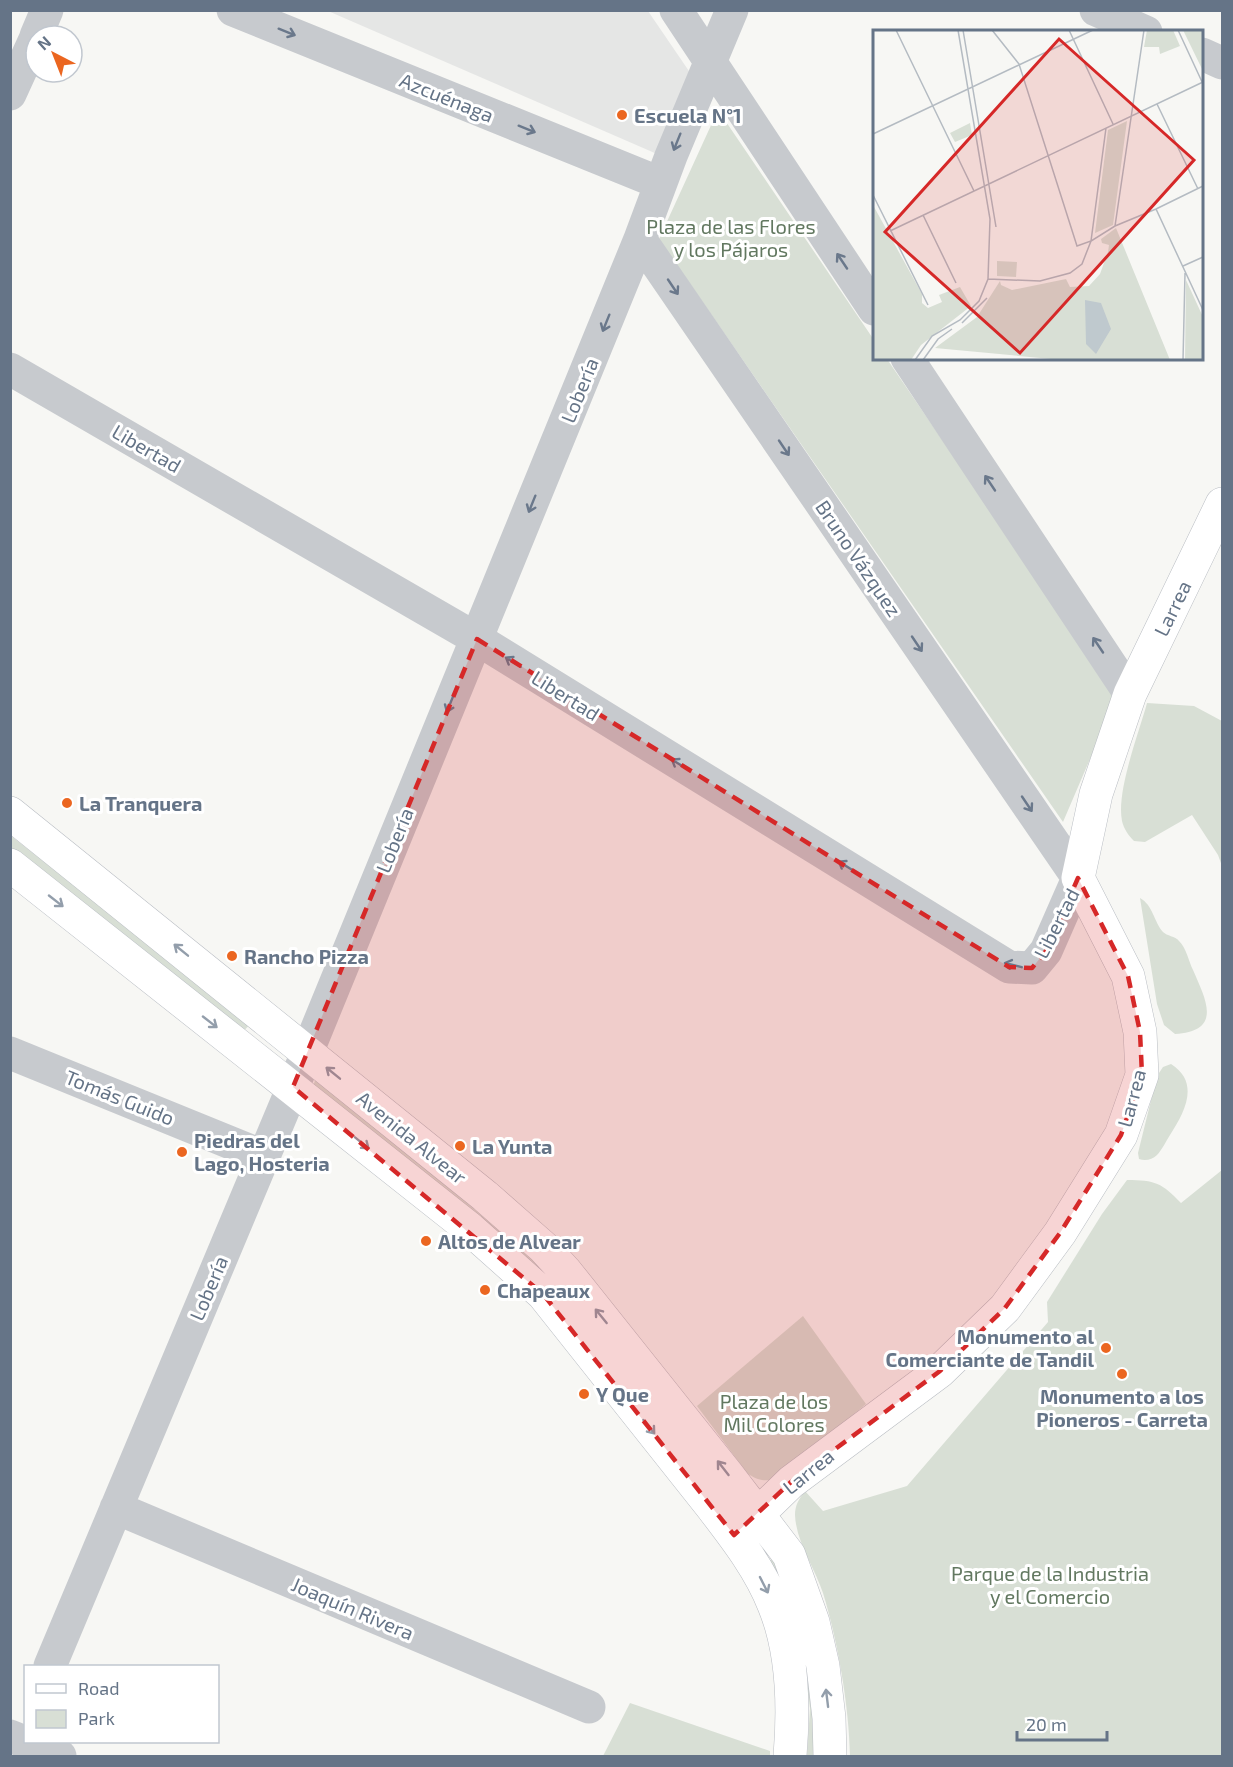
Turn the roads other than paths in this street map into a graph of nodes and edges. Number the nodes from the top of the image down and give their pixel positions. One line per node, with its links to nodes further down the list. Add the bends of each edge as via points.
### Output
1 (47, 10): 6 (street)
2 (233, 10): 13 (street, Azcuénaga, one-way to 13)
3 (676, 10): 9 (street)
4 (732, 10): 9 (street, Lobería)
5 (1096, 10): 7 (street)
6 (41, 24)
7 (1141, 30)
8 (1203, 54): 11 (street)
9 (710, 62): 13 (street, Lobería, one-way to 13); 15 (street, one-way to 9)
10 (24, 63): 12 (street)
11 (1222, 63)
12 (10, 94)
13 (660, 183): 14 (street, Lobería)
14 (640, 239): 19 (street, Lobería, one-way to 19); 23 (street, Bruno Vázquez, one-way to 23)
15 (873, 307)
16 (908, 360): 20 (street, one-way to 16)
17 (10, 369): 19 (street, Libertad)
18 (1222, 504): 20 (main road, Larrea)
19 (477, 639): 23 (street, Libertad, one-way to 19, via 1046,951 1032,968 1009,967); 24 (street, Lobería, one-way to 24)
20 (1130, 694): 23 (main road, Larrea, via 1096,794)
21 (10, 813): 24 (main road, Avenida Alvear, one-way to 21)
22 (10, 865): 26 (main road, Avenida Alvear, one-way to 26)
23 (1078, 878): 29 (main road, Larrea, via 1128,976 1140,1032 1142,1075 1121,1136 1060,1233 1005,1308 940,1371 791,1482)
24 (307, 1052): 26 (street, Lobería); 29 (main road, Avenida Alvear, one-way to 24, via 543,1247)
25 (10, 1053): 27 (street, Tomás Guido)
26 (293, 1088): 27 (street, Lobería); 30 (main road, Avenida Alvear, one-way to 30, via 470,1229 543,1294)
27 (263, 1156): 28 (street, Lobería)
28 (116, 1508): 31 (street, Lobería); 32 (street, Joaquín Rivera)
29 (758, 1514): 30 (main road, Larrea); 36 (main road, Avenida Alvear, one-way to 29, via 829,1718 813,1622 789,1555)
30 (734, 1535): 35 (main road, Avenida Alvear, one-way to 35, via 775,1605 787,1650)
31 (50, 1665)
32 (589, 1707)
33 (37, 1743): 34 (street)
34 (60, 1756)
35 (790, 1756)
36 (830, 1756)

